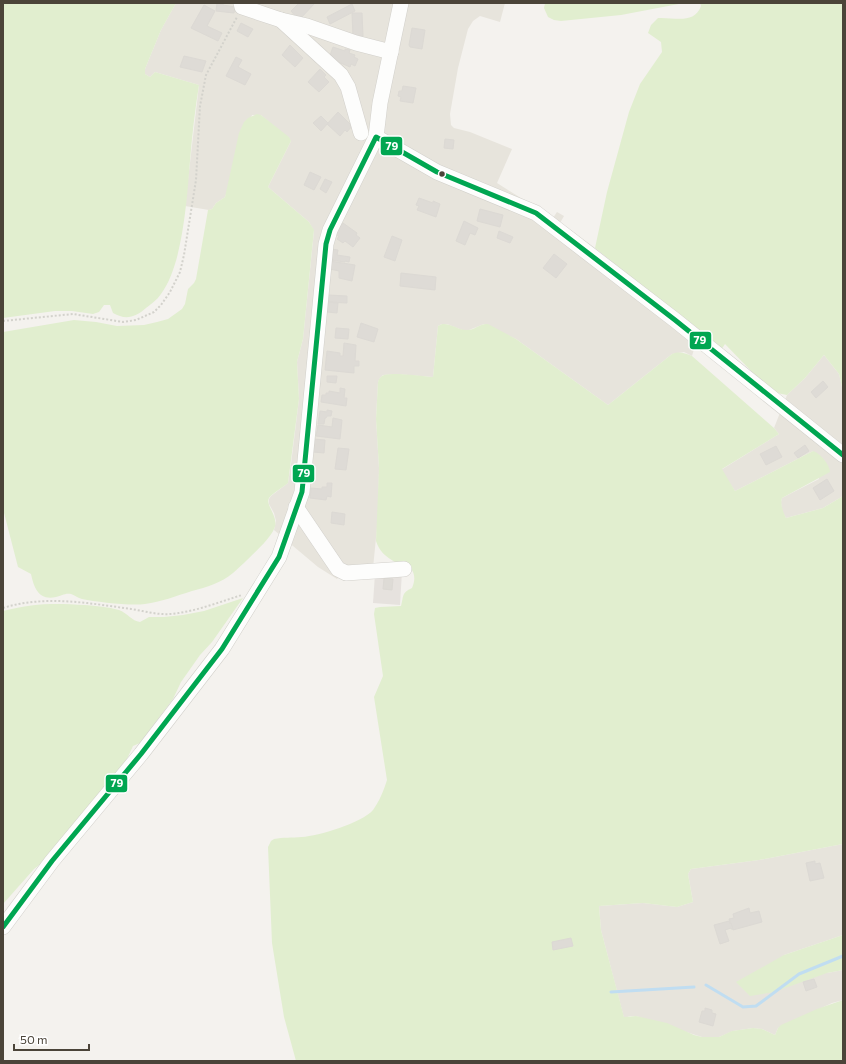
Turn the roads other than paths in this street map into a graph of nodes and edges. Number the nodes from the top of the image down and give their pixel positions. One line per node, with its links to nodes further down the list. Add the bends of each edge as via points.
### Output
1 (401, 3): 4 (street)
2 (242, 5): 3 (street)
3 (281, 20): 4 (street); 5 (street, via 341,75)
4 (391, 52): 5 (street, via 380,103)
5 (369, 135): 6 (street, via 436,172 536,213); 7 (street, via 326,244 302,492)
6 (843, 455)
7 (296, 507): 8 (street, via 338,569 346,573); 9 (street, via 279,557 222,649 141,754 52,861)
8 (404, 569)
9 (3, 927)

